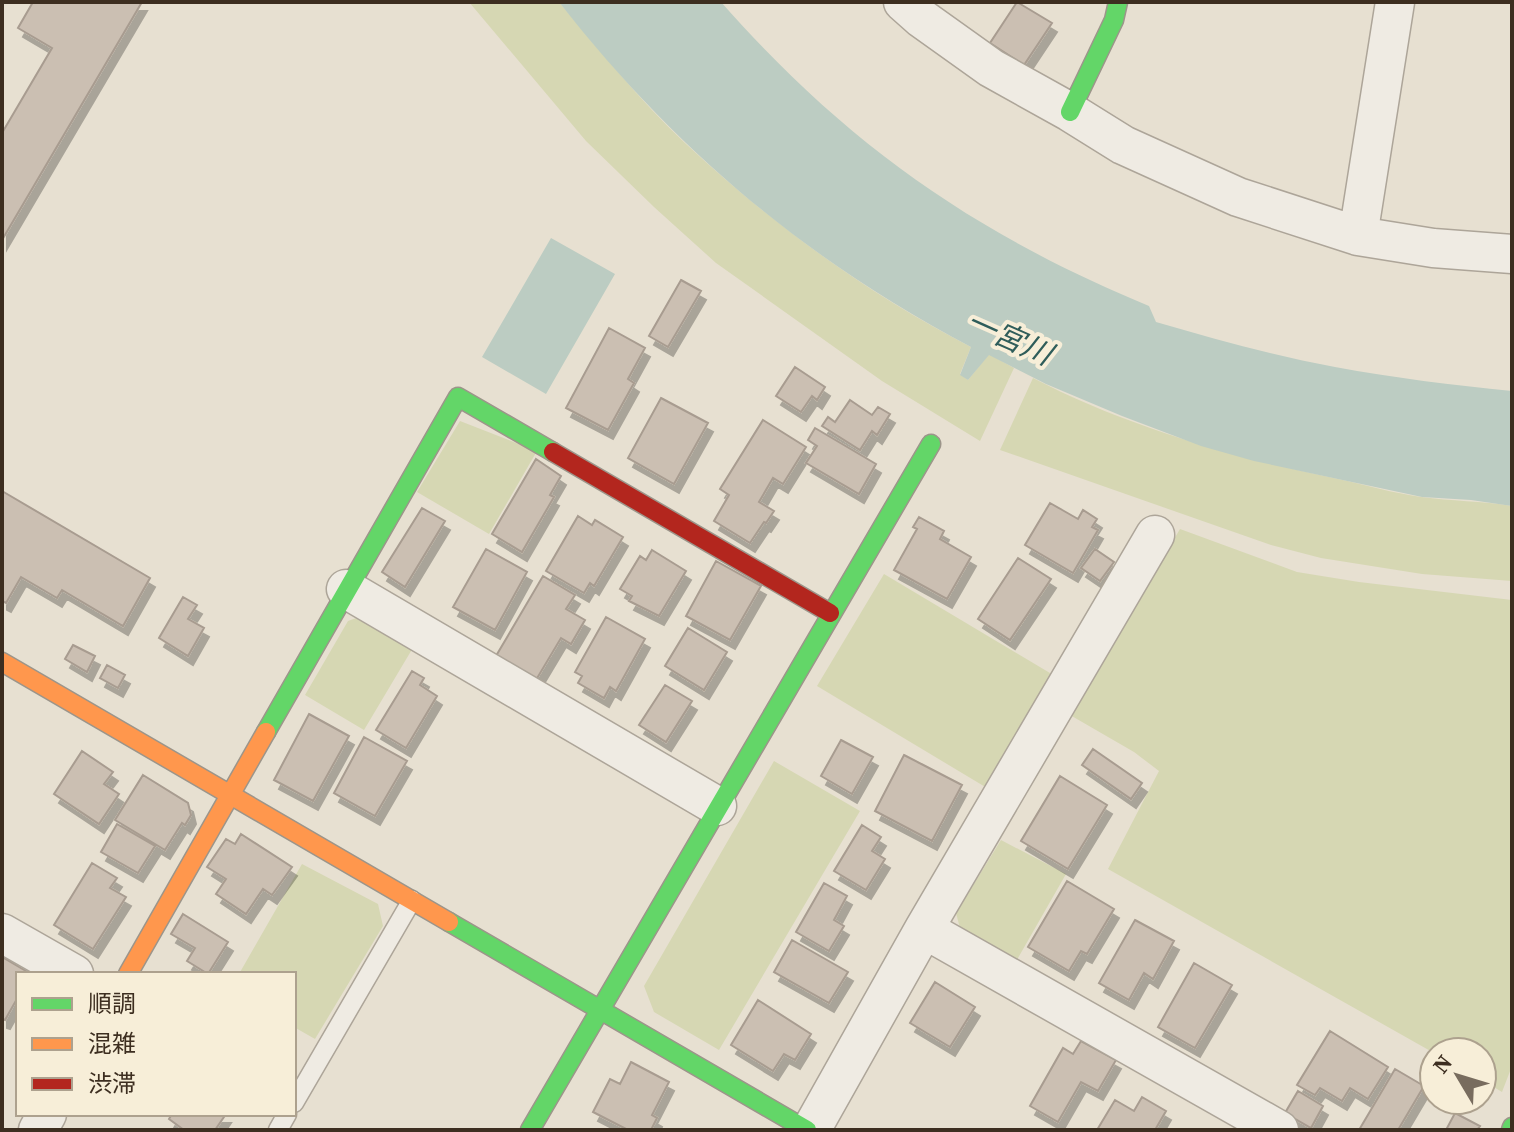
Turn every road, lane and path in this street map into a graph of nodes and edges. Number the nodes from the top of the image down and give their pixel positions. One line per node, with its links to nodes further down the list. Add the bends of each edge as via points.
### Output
1 (903, 2): 4 (street, via 991,68)
2 (1118, 2): 4 (street)
3 (1395, 2): 5 (street)
4 (1070, 112): 5 (street, via 1123,145 1238,197)
5 (1358, 236): 6 (street)
6 (1512, 254)
7 (931, 444): 10 (street)
8 (1155, 535): 15 (street)
9 (346, 589): 10 (street, via 458,397); 12 (street); 13 (street)
10 (830, 613): 13 (street)
11 (2, 662): 12 (street)
12 (232, 794): 14 (street); 18 (street)
13 (717, 806): 19 (street)
14 (412, 900): 19 (street); 20 (lane)
15 (924, 929): 22 (street); 23 (street)
16 (2, 933): 17 (street)
17 (70, 972)
18 (129, 972)
19 (599, 1011): 21 (street); 22 (street)
20 (296, 1100)
21 (530, 1130)
22 (809, 1130)
23 (1279, 1130)

